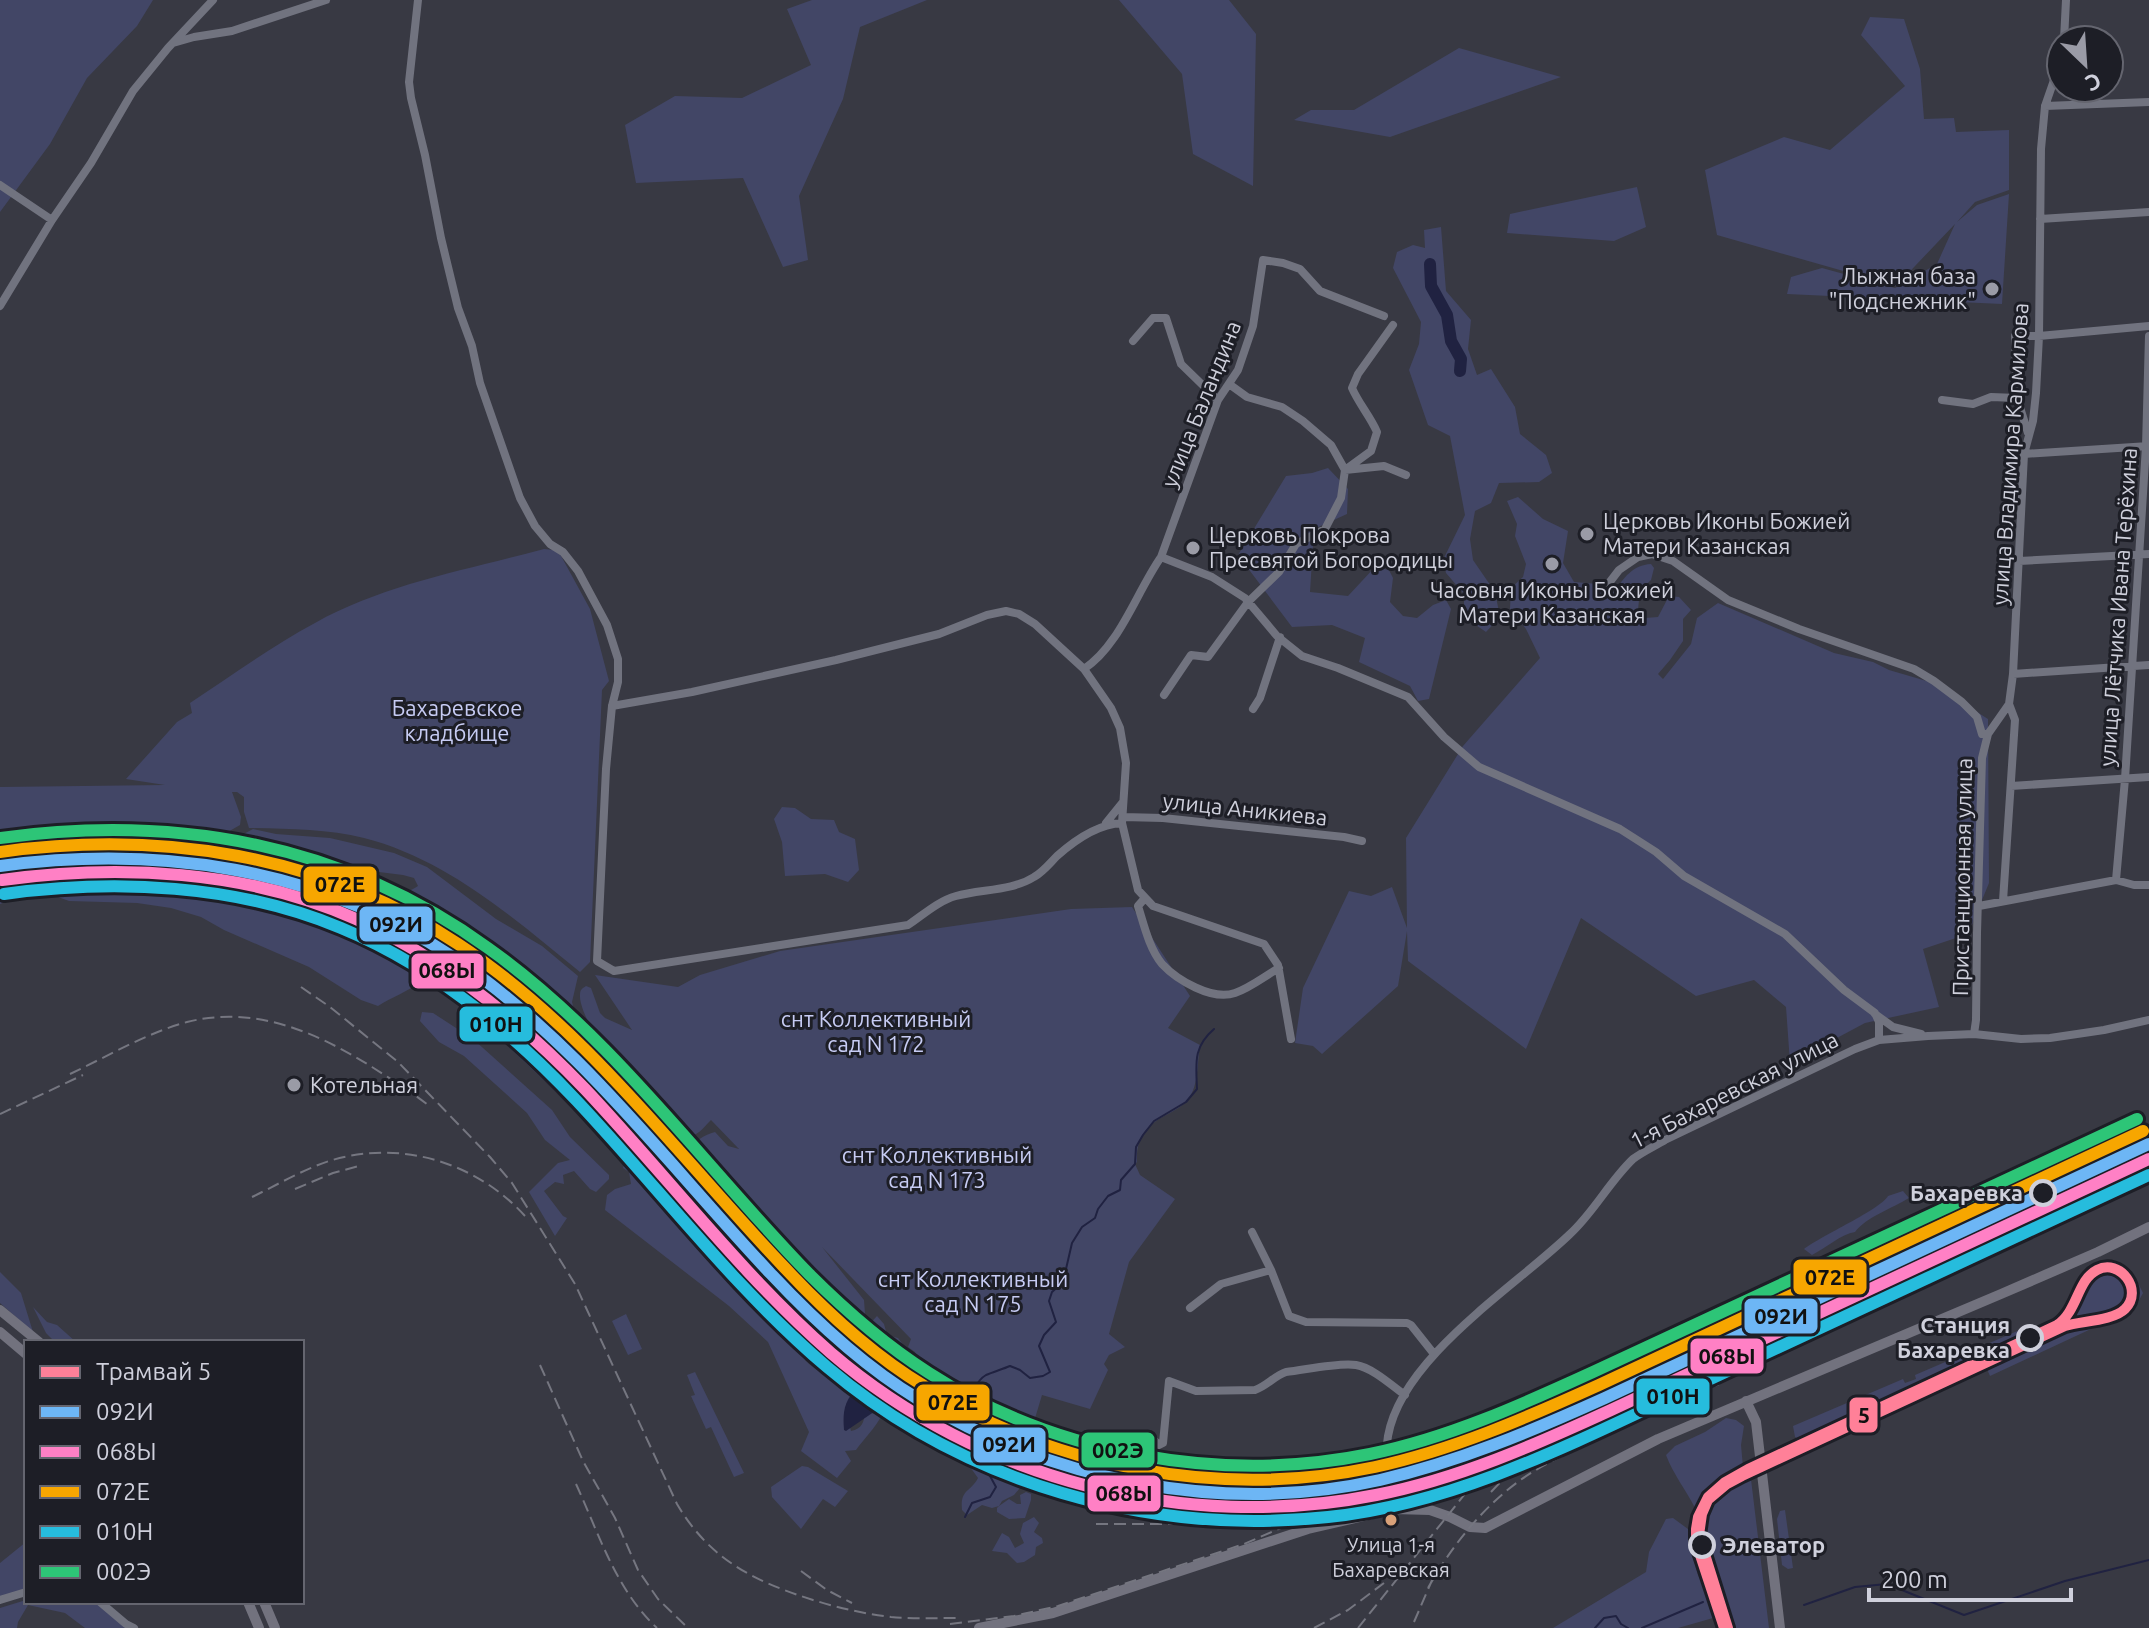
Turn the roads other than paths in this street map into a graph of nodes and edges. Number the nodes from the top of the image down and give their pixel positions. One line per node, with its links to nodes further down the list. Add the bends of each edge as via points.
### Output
1 (213, 0): 6 (street)
2 (326, 0): 6 (street, via 232,31)
3 (418, 0): 41 (street, via 411,98 458,308 520,498 535,526 570,559 607,625 618,659)
4 (2066, 0): 5 (street)
5 (2065, 24)
6 (173, 43): 12 (street, via 133,91)
7 (2149, 102): 8 (street)
8 (2045, 106): 11 (street, улица Владимира Кармилова)
9 (0, 185): 12 (street)
10 (2149, 212): 11 (street)
11 (2040, 219): 17 (street, улица Владимира Кармилова)
12 (52, 220): 13 (street)
13 (0, 306)
14 (1384, 316): 20 (street, улица Баландина, via 1320,291 1300,269 1263,260 1253,326)
15 (1393, 325): 27 (street, via 1352,388 1377,432 1371,451)
16 (2149, 326): 17 (street)
17 (2039, 336): 21 (street, via 2015,336); 24 (street, улица Владимира Кармилова)
18 (2149, 336): 25 (street, улица Лётчика Ивана Терёхина)
19 (1133, 341): 22 (street, via 1153,318 1166,318 1181,364)
20 (1229, 384): 22 (street, улица Баландина); 27 (street, via 1303,421 1331,445)
21 (2017, 398): 23 (street, via 1991,397 1973,404); 24 (street)
22 (1218, 400): 30 (street, улица Баландина)
23 (1942, 400)
24 (2029, 434): 26 (street, улица Владимира Кармилова)
25 (2148, 446): 26 (street); 29 (street, улица Лётчика Ивана Терёхина)
26 (2024, 454): 31 (street, улица Владимира Кармилова)
27 (1345, 470): 28 (street, via 1384,466); 33 (street, via 1341,498 1325,529 1296,544 1279,572)
28 (1406, 475)
29 (2144, 554): 31 (street); 36 (street, улица Лётчика Ивана Терёхина)
30 (1161, 557): 33 (street, via 1212,577); 37 (street, улица Баландина, via 1111,642)
31 (2019, 561): 38 (street, улица Владимира Кармилова)
32 (1609, 583): 43 (street, Пристанционная улица, via 1638,557 1652,554 1673,561 1728,600 1914,669 1962,702 1977,717 1982,734)
33 (1248, 602): 34 (street); 39 (street, via 1208,657 1191,655)
34 (1280, 637): 42 (street); 57 (street, via 1302,656 1408,697 1479,767 1620,829 1684,876 1785,934)
35 (2149, 665): 36 (street)
36 (2132, 666): 38 (street); 45 (street, улица Лётчика Ивана Терёхина)
37 (1084, 669): 41 (street, via 1035,624 1006,611 836,660); 47 (street, via 1120,728 1126,763)
38 (2013, 674): 40 (street, улица Владимира Кармилова)
39 (1164, 695)
40 (2009, 704): 43 (street); 46 (street, улица Владимира Кармилова, via 2015,720)
41 (612, 706): 49 (street, via 597,961 614,971 908,925 954,897 1034,877)
42 (1253, 709)
43 (1988, 734): 55 (street, Пристанционная улица, via 1982,758)
44 (2149, 777): 45 (street)
45 (2125, 779): 46 (street); 51 (street, улица Лётчика Ивана Терёхина)
46 (2011, 786): 54 (street, улица Владимира Кармилова)
47 (1123, 801): 48 (street); 49 (street)
48 (1122, 820): 49 (street, улица Аникиева); 50 (street, улица Аникиева, via 1163,818); 53 (street, via 1138,890)
49 (1106, 823)
50 (1362, 841)
51 (2116, 880): 52 (street); 54 (street)
52 (2149, 885)
53 (1145, 898): 56 (street, via 1153,906 1264,944); 56 (street, via 1138,906 1148,939 1162,963 1194,988 1218,996 1234,994)
54 (2003, 901): 55 (street)
55 (1979, 906): 59 (street, Пристанционная улица)
56 (1279, 968): 61 (street)
57 (1875, 1013): 60 (street, via 1893,1027); 62 (street)
58 (2149, 1020): 59 (street, 1-я Бахаревская улица, via 2050,1038)
59 (1974, 1034): 60 (street, 1-я Бахаревская улица)
60 (1928, 1036): 62 (street, 1-я Бахаревская улица)
61 (1291, 1039)
62 (1879, 1040): 71 (street, 1-я Бахаревская улица, via 1635,1157 1572,1233)
63 (2149, 1227): 73 (main road)
64 (1252, 1232): 65 (street)
65 (1271, 1270): 66 (street, via 1221,1284); 71 (street, via 1289,1316 1306,1322 1407,1323)
66 (1190, 1308)
67 (0, 1310): 69 (main road)
68 (0, 1332): 70 (main road)
69 (37, 1340)
70 (24, 1352)
71 (1434, 1354): 72 (street, 1-я Бахаревская улица)
72 (1405, 1395): 74 (street, via 1367,1368 1346,1364 1286,1372 1255,1390 1196,1391 1169,1381 1163,1443); 75 (street, 1-я Бахаревская улица, via 1387,1444)
73 (1746, 1401): 75 (main road, via 1658,1439 1485,1528 1430,1510); 85 (main road, via 1756,1422)
74 (1119, 1435)
75 (1394, 1509): 84 (main road, via 1308,1529 1053,1613)
76 (24, 1593): 77 (street)
77 (0, 1600)
78 (102, 1604): 81 (street)
79 (249, 1604): 82 (main road)
80 (265, 1604): 83 (main road)
81 (134, 1628)
82 (259, 1628)
83 (275, 1628)
84 (979, 1628)
85 (1780, 1628)

